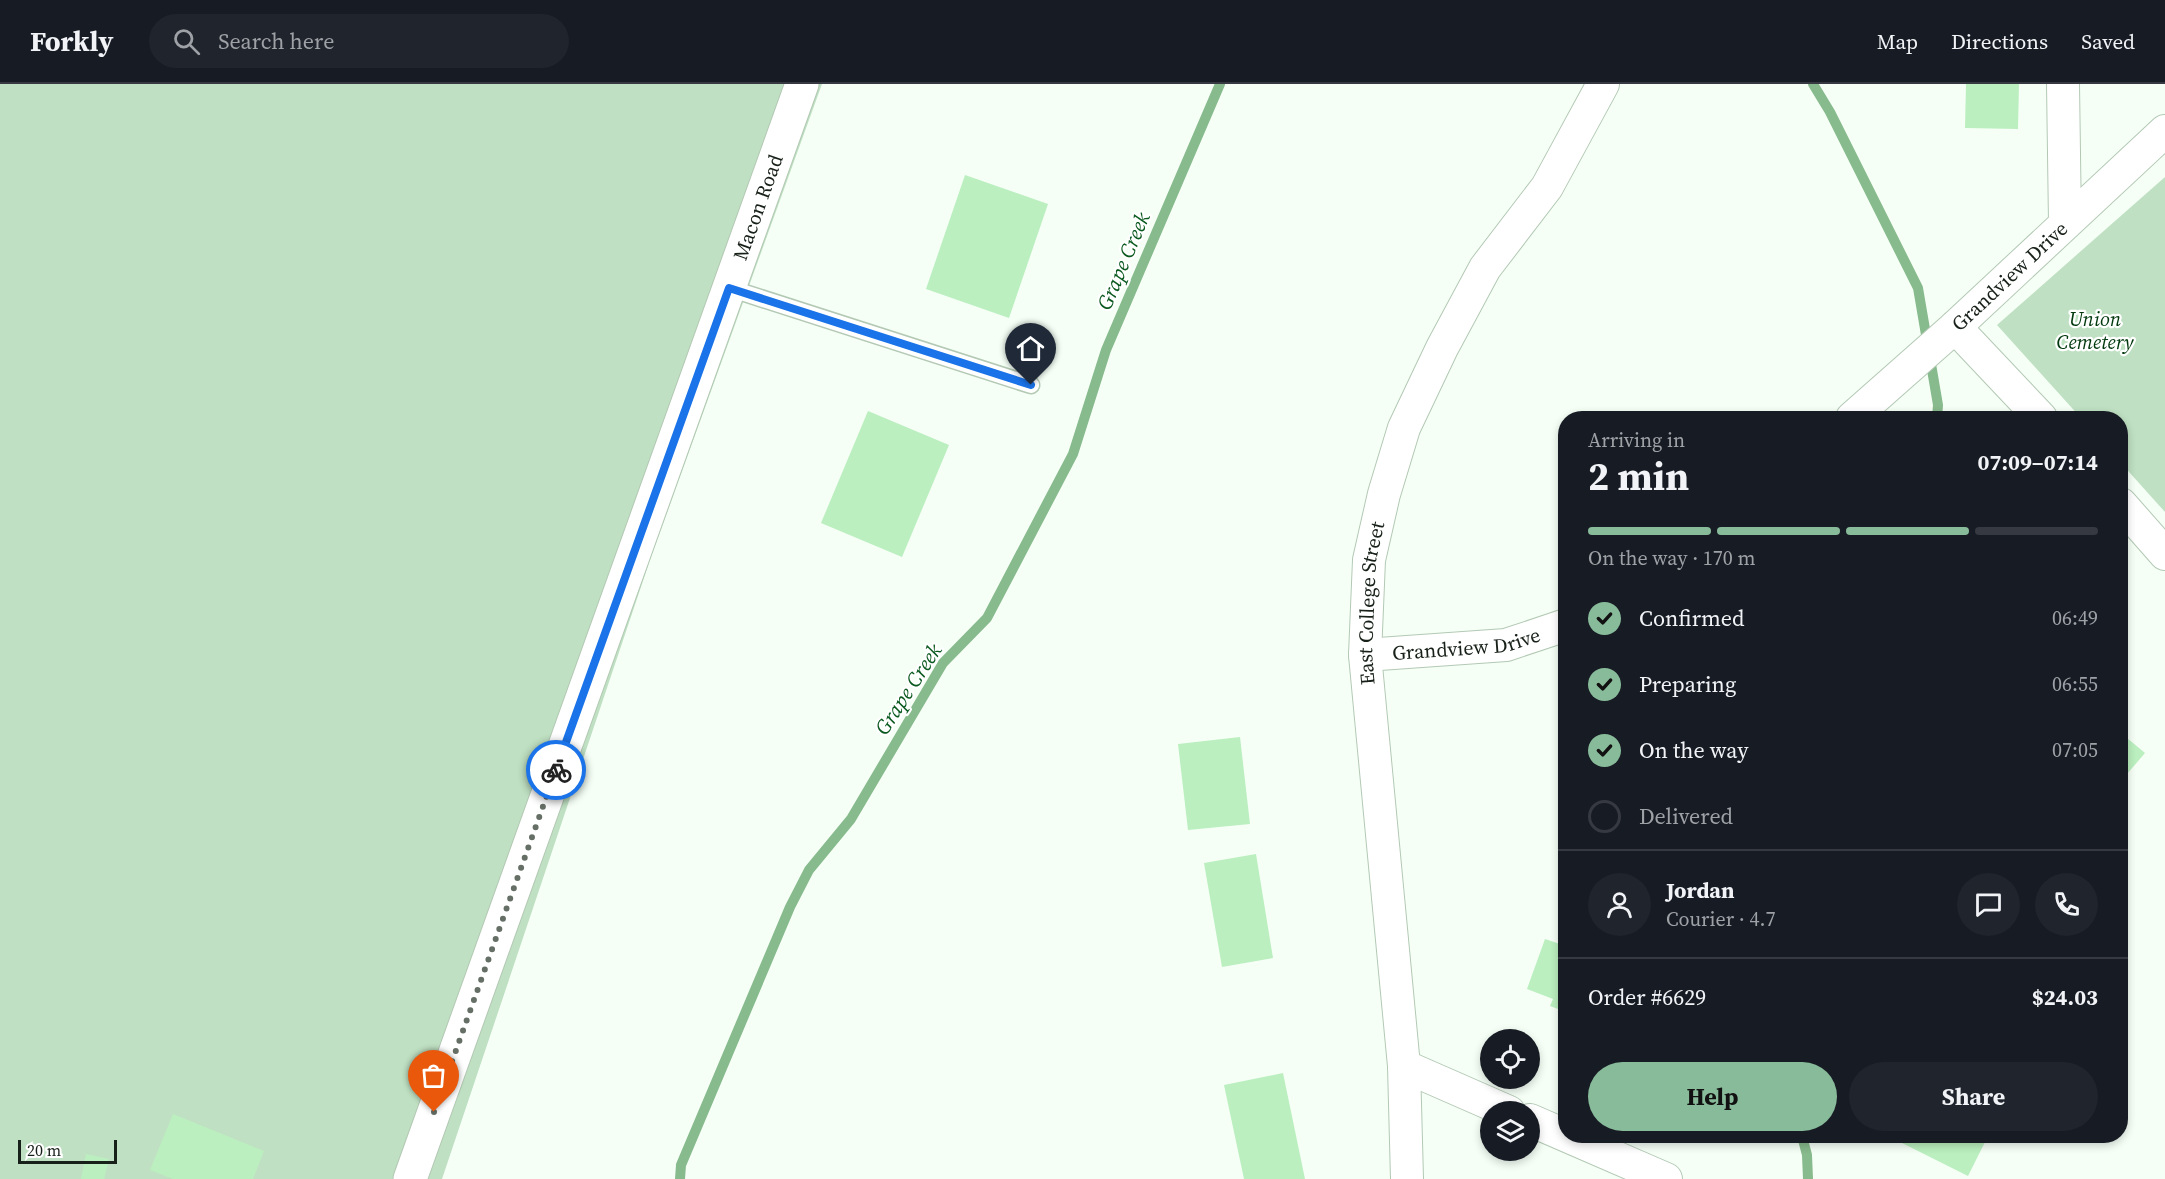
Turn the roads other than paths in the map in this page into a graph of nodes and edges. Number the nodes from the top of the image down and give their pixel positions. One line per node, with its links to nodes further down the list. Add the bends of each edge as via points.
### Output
1 (801, 84): 6 (main road, Macon Road)
2 (1603, 84): 14 (street, East College Street, via 1547,187 1485,268 1404,428 1368,560)
3 (2063, 84): 5 (street)
4 (2165, 131): 5 (street, Grandview Drive)
5 (2065, 223): 7 (street, Grandview Drive)
6 (729, 288): 8 (lane); 20 (main road, Macon Road)
7 (1955, 327): 9 (street, Grandview Drive); 10 (street)
8 (1031, 385)
9 (1860, 411)
10 (2034, 411)
11 (2128, 512): 12 (street)
12 (2165, 554)
13 (1558, 629): 14 (street, Grandview Drive, via 1506,645)
14 (1365, 656): 15 (street, East College Street)
15 (1404, 1066): 16 (street); 21 (street, East College Street)
16 (1484, 1101)
17 (1540, 1124): 18 (street)
18 (1558, 1132)
19 (1583, 1143): 22 (street)
20 (410, 1179)
21 (1407, 1179)
22 (1666, 1179)

